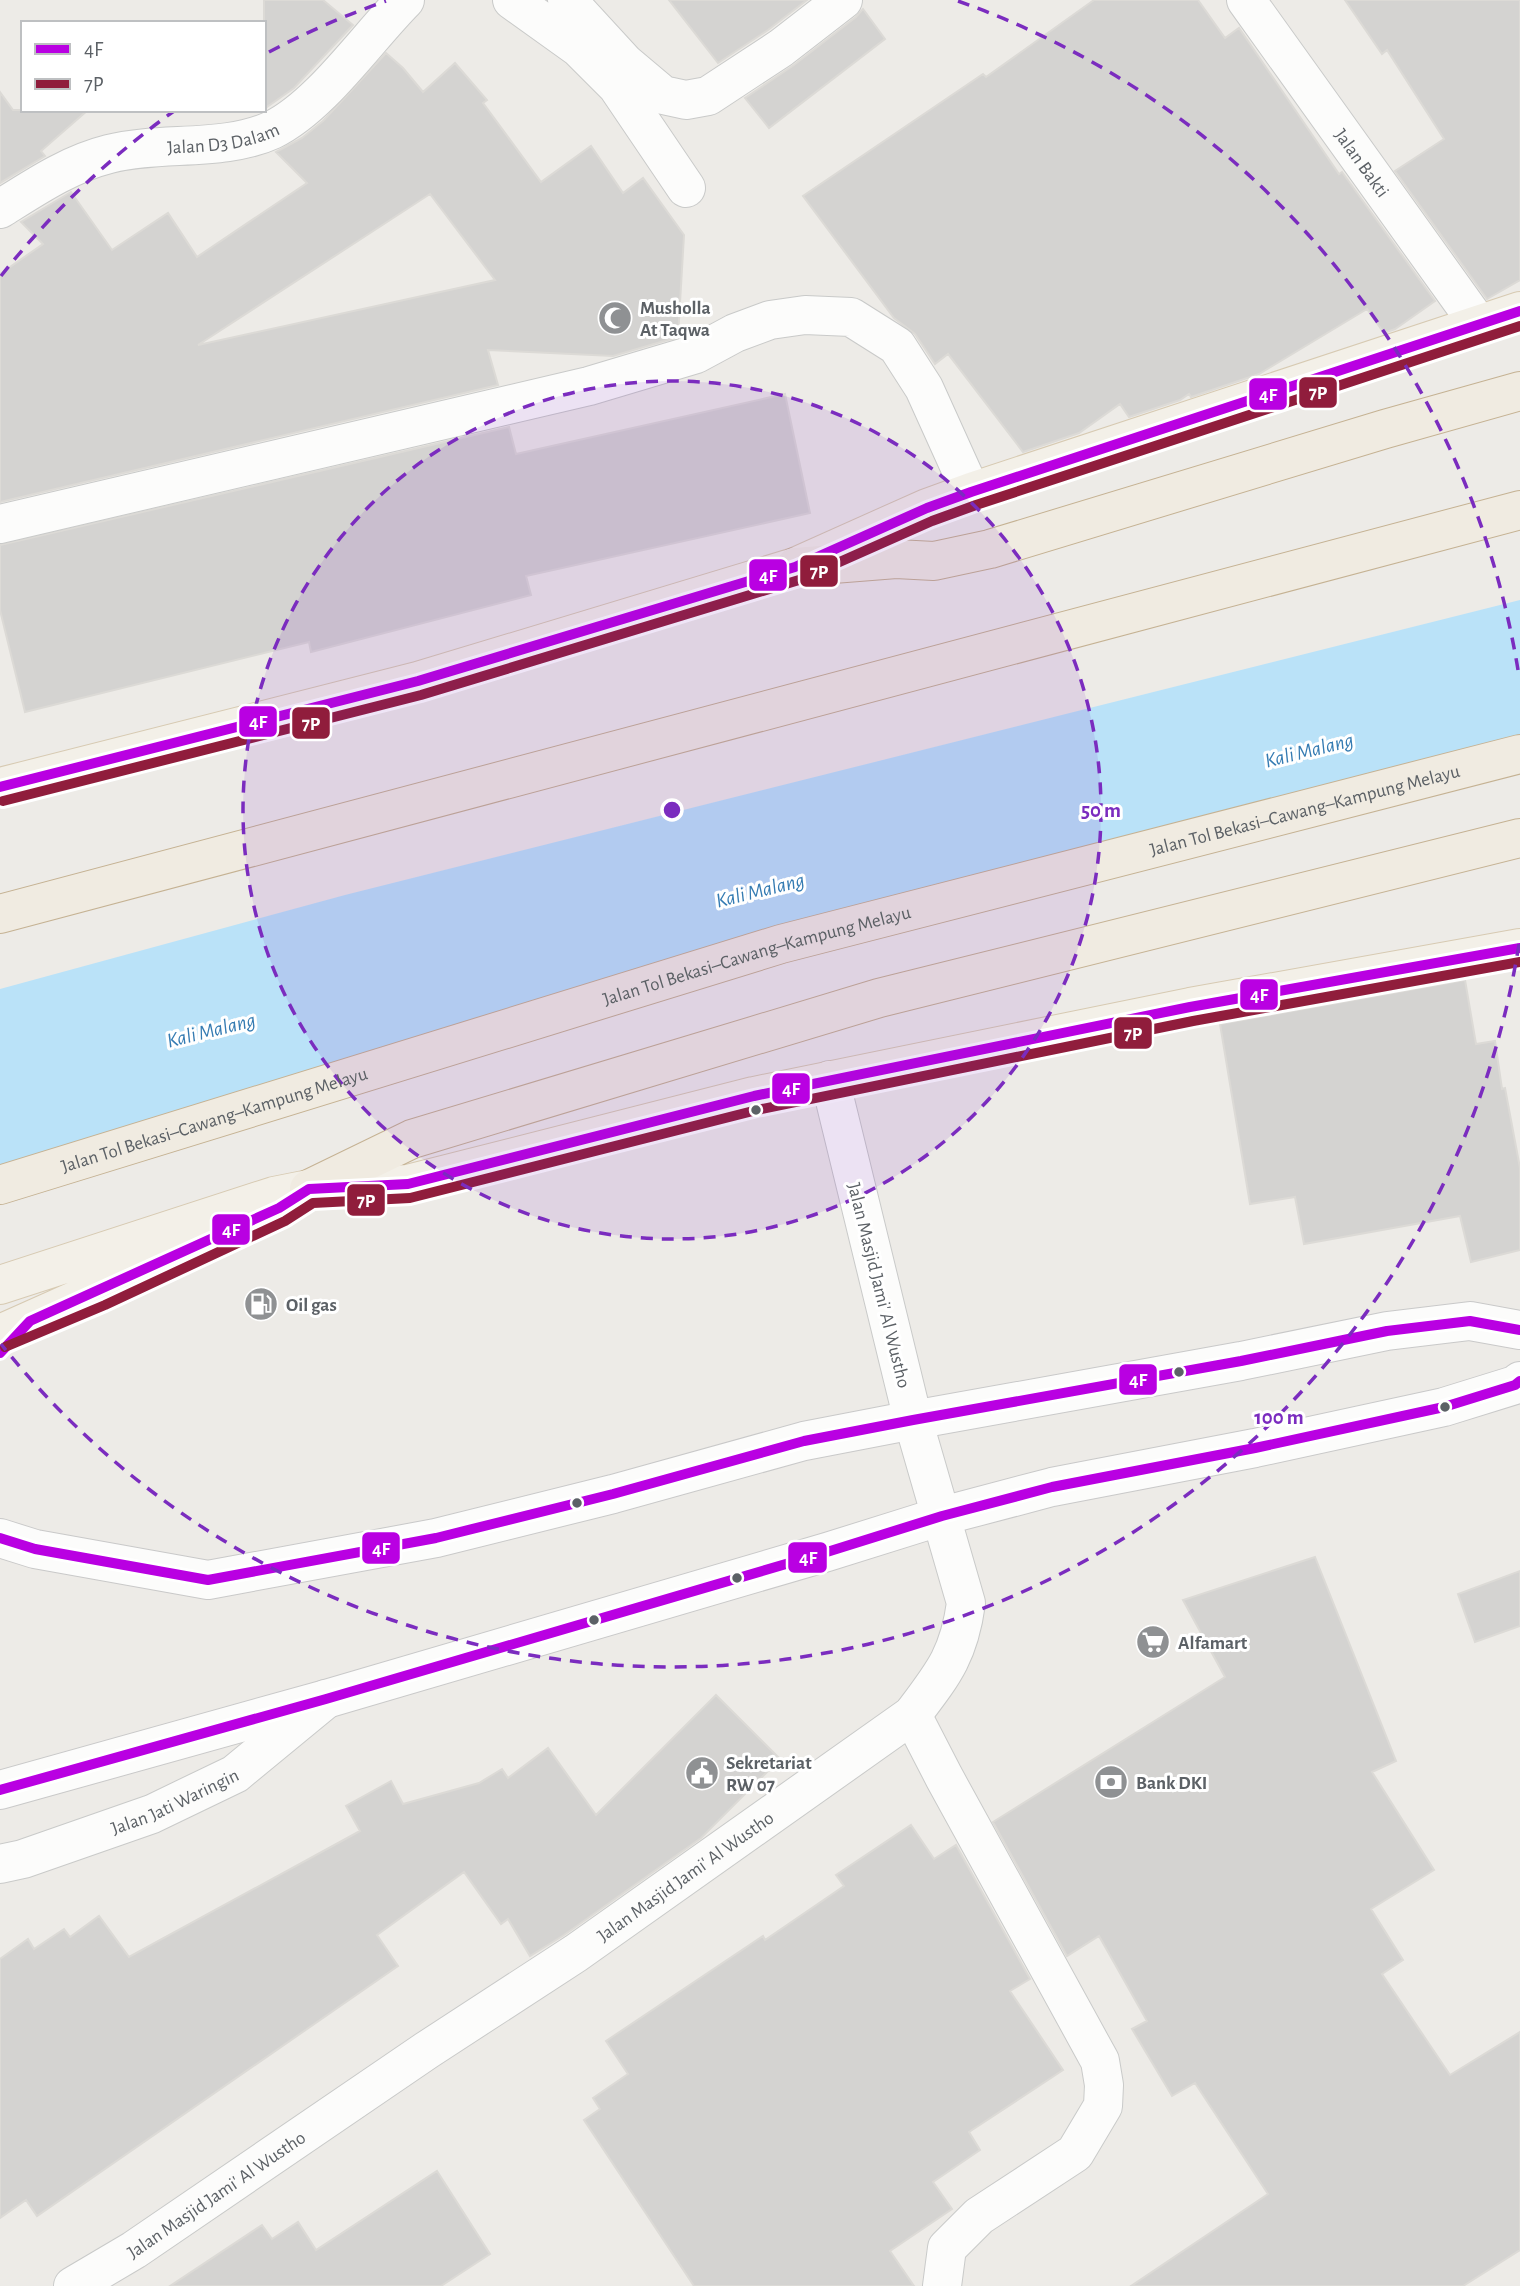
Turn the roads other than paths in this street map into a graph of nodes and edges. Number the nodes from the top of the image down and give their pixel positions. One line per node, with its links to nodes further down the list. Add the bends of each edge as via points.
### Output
1 (405, 0): 7 (street, Jalan D3 Dalam, via 309,103 275,129 247,140 110,154 64,170)
2 (512, 0): 6 (street, via 579,48 617,86)
3 (567, 0): 4 (street, via 653,87 686,100 708,96)
4 (843, 0)
5 (1252, 2): 9 (street, Jalan Bakti)
6 (686, 188)
7 (0, 209)
8 (1520, 311): 9 (main road)
9 (1479, 325): 11 (main road)
10 (1520, 391): 14 (highway, via 990,549 934,561 896,559)
11 (971, 492): 13 (street, via 924,388 897,346 851,317 804,315 770,320 696,354 589,386); 14 (main road)
12 (1520, 510): 18 (highway)
13 (0, 524)
14 (795, 567): 16 (main road, via 418,681)
15 (1520, 754): 21 (highway, Jalan Tol Bekasi–Cawang–Kampung Melayu, via 781,944)
16 (0, 787)
17 (1520, 838): 22 (highway, via 878,998 412,1139)
18 (0, 914)
19 (1520, 948): 20 (main road, via 1190,1007)
20 (830, 1080): 22 (main road, via 408,1184); 28 (street, Jalan Masjid Jami' Al Wustho)
21 (0, 1185)
22 (309, 1189): 23 (main road, via 274,1196); 24 (main road, via 279,1208)
23 (0, 1285)
24 (15, 1328): 26 (main road)
25 (1520, 1330): 28 (street, via 1470,1321 1387,1331)
26 (0, 1353)
27 (1520, 1381): 29 (street, Jalan Jati Waringin, via 1444,1407 1052,1488)
28 (913, 1420): 29 (street, Jalan Masjid Jami' Al Wustho); 30 (street, via 804,1441 436,1538 208,1580 34,1549)
29 (942, 1516): 31 (street, Jalan Jati Waringin); 32 (street, Jalan Masjid Jami' Al Wustho, via 966,1603 962,1633 946,1671)
30 (0, 1538)
31 (326, 1699): 33 (street, Jalan Jati Waringin); 34 (street, Jalan Jati Waringin, via 235,1774 152,1814)
32 (912, 1715): 35 (street, Jalan Masjid Jami' Al Wustho, via 576,1954 134,2250); 36 (street, via 1100,2061 1104,2085 1103,2106 1075,2154 979,2216 947,2248)
33 (0, 1790)
34 (0, 1864)
35 (73, 2286)
36 (942, 2286)

